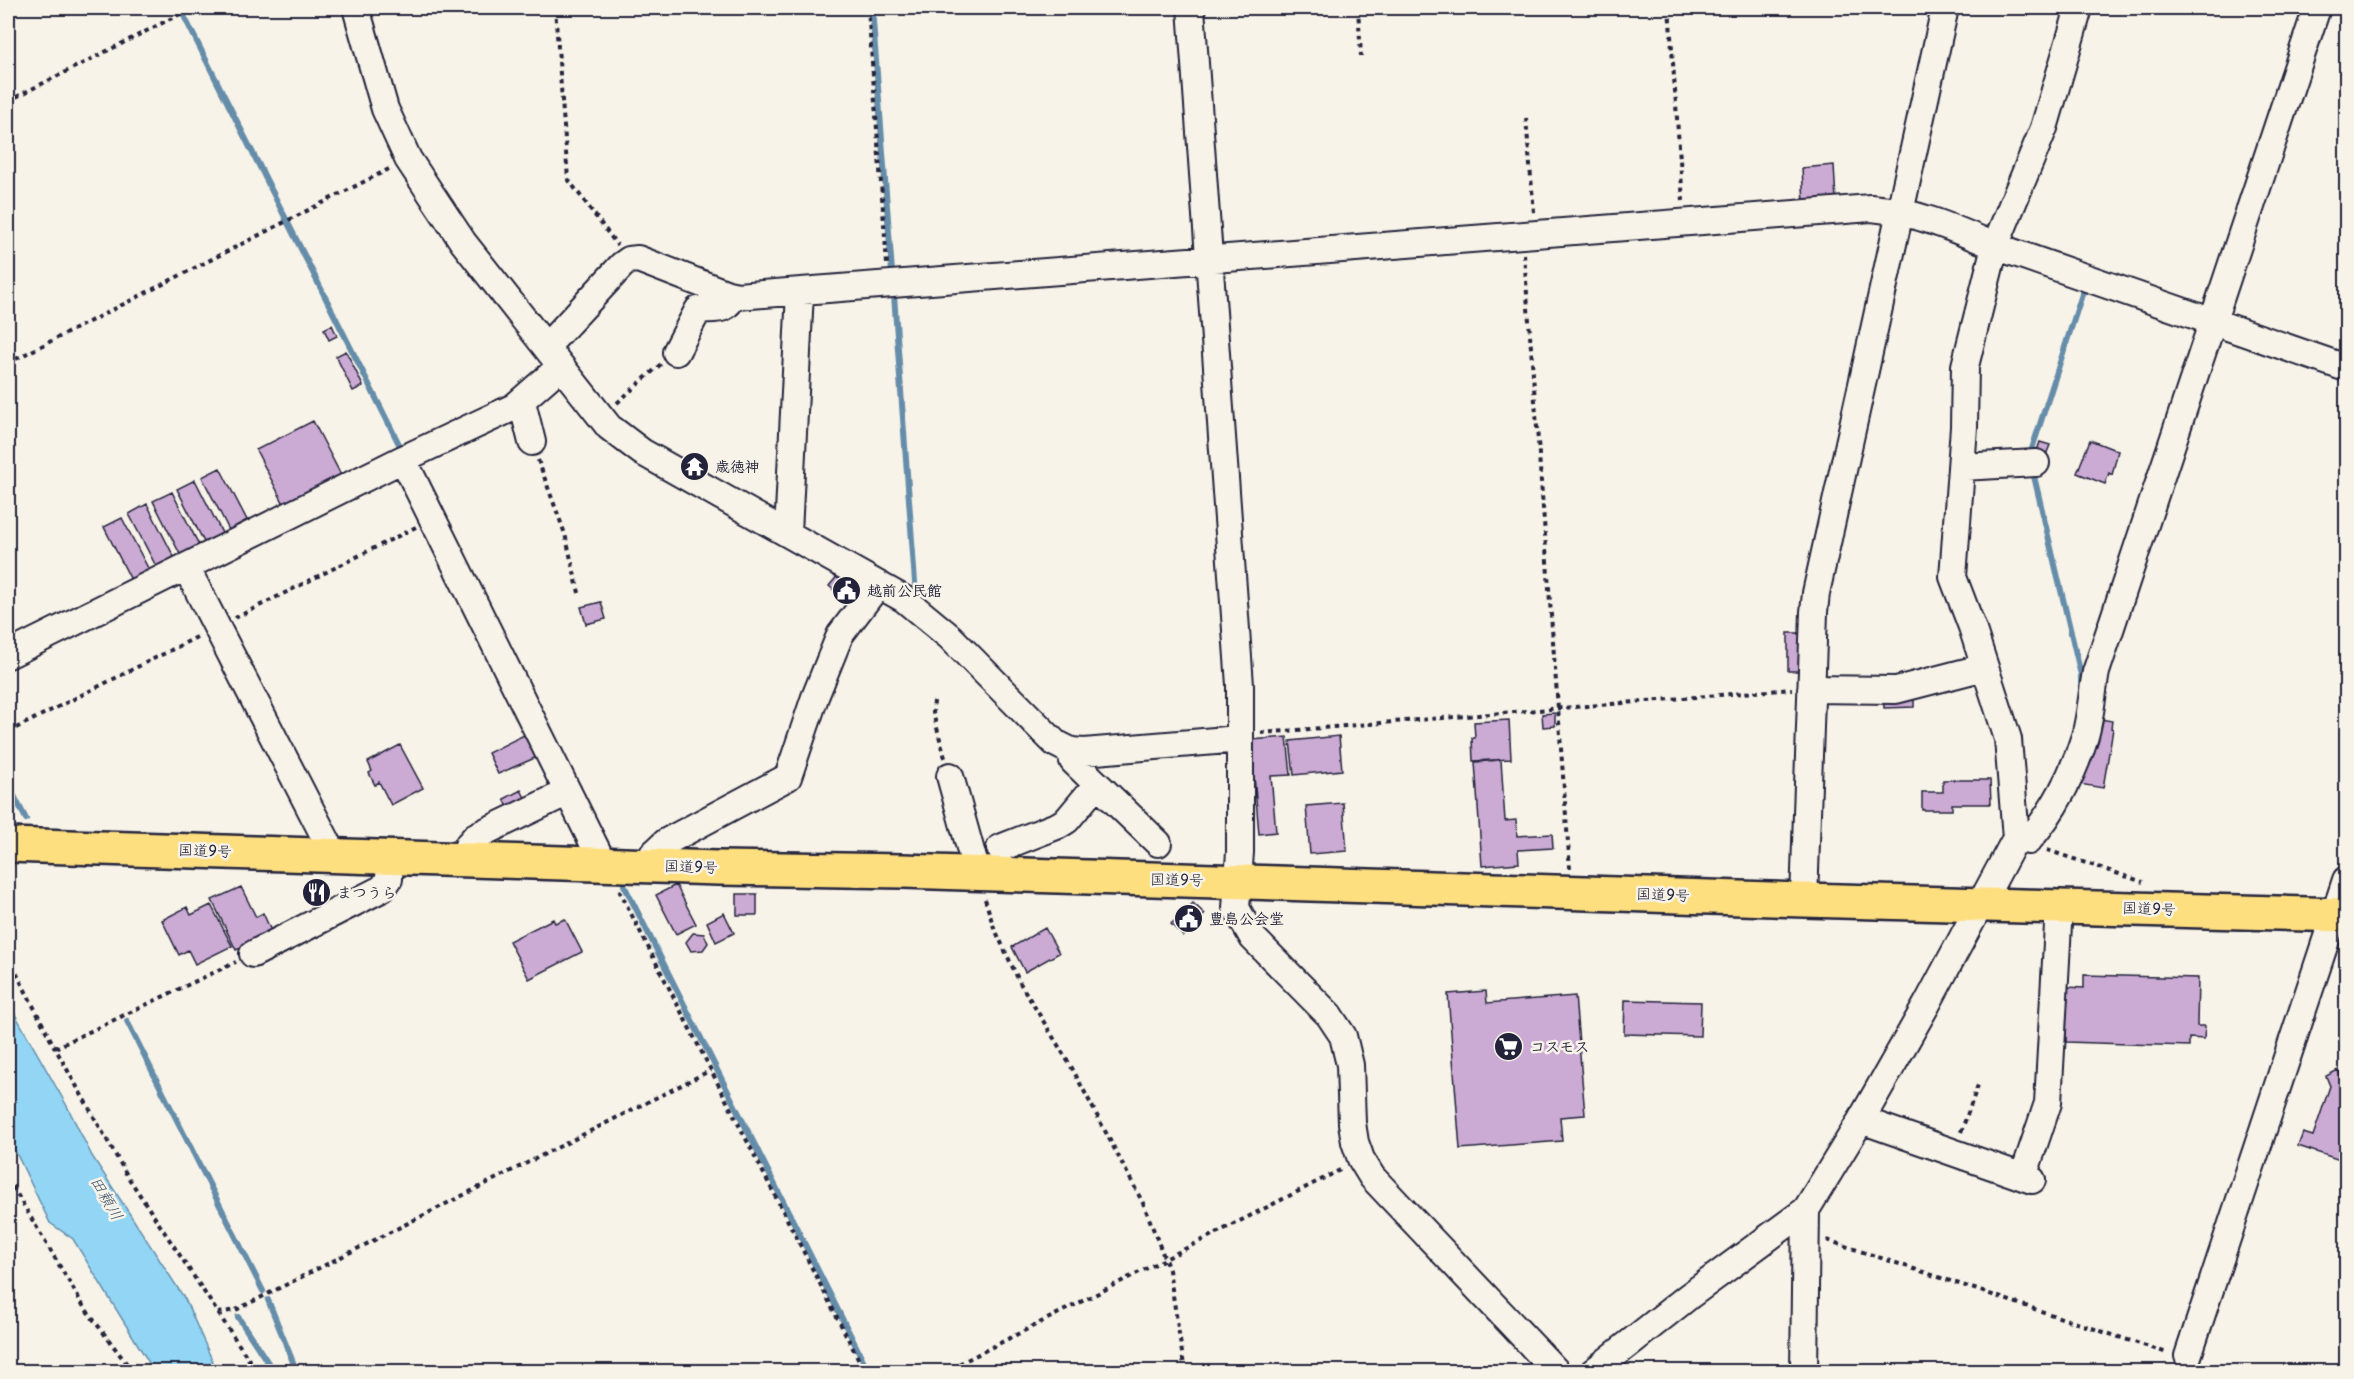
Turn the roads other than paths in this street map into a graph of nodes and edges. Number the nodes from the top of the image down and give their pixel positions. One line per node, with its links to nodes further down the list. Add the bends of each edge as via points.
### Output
1 (356, 8): 13 (street, via 385,109 408,159 463,242)
2 (1191, 8): 8 (street)
3 (1944, 8): 6 (street)
4 (2079, 8): 7 (street, via 2043,128)
5 (2317, 8): 11 (street)
6 (1900, 210): 7 (street); 8 (street, via 1871,208); 25 (street, via 1816,593)
7 (1995, 246): 11 (street); 19 (street, via 1965,366)
8 (1209, 260): 9 (street); 26 (street, via 1240,685)
9 (800, 292): 10 (street); 20 (street)
10 (733, 295): 12 (street, via 722,309 698,310); 13 (street, via 649,262 629,260)
11 (2212, 322): 14 (street); 31 (street, via 2096,672 2085,735 2043,824)
12 (676, 352)
13 (553, 356): 15 (street); 20 (street, via 609,427 642,452)
14 (2346, 368)
15 (522, 402): 16 (street); 17 (street)
16 (532, 442)
17 (403, 459): 21 (street); 30 (street)
18 (2036, 463): 19 (street)
19 (1961, 467): 24 (street, via 1953,577)
20 (788, 533): 22 (street)
21 (186, 567): 23 (street); 35 (street)
22 (878, 585): 27 (street, via 904,599 950,637 1056,742); 39 (street, via 840,635 788,777 666,842 653,854)
23 (8, 656)
24 (1985, 667): 25 (street, via 1896,690); 31 (street, via 2008,739)
25 (1811, 688): 43 (street)
26 (1239, 737): 27 (street); 42 (street)
27 (1071, 751): 29 (street, via 1071,758)
28 (950, 776): 40 (street)
29 (1097, 784): 32 (street); 34 (street, via 1059,825)
30 (568, 792): 37 (street, via 476,836 468,845); 38 (street)
31 (2022, 839): 44 (street)
32 (1158, 843)
33 (8, 845): 35 (highway, 国道9号)
34 (1000, 848)
35 (333, 855): 36 (highway, 国道9号)
36 (390, 856): 37 (highway, 国道9号); 47 (street, via 389,879 383,888)
37 (466, 859): 38 (highway, 国道9号)
38 (603, 863): 39 (highway, 国道9号)
39 (652, 865): 40 (highway, 国道9号)
40 (977, 873): 42 (highway, 国道9号)
41 (2346, 880): 46 (street)
42 (1237, 881): 43 (highway, 国道9号); 51 (street, via 1236,908 1253,939 1329,1014 1343,1036 1350,1065 1352,1124 1361,1159 1372,1178)
43 (1804, 900): 44 (highway, 国道9号)
44 (1979, 905): 45 (highway, 国道9号); 48 (street)
45 (2059, 907): 46 (highway, 国道9号); 48 (street, via 2048,1103 2028,1178)
46 (2341, 915): 50 (street)
47 (253, 954)
48 (1861, 1120): 49 (street)
49 (1806, 1222): 52 (street, via 1689,1296); 53 (street)
50 (2186, 1358)
51 (1557, 1371)
52 (1593, 1371)
53 (1804, 1371)

